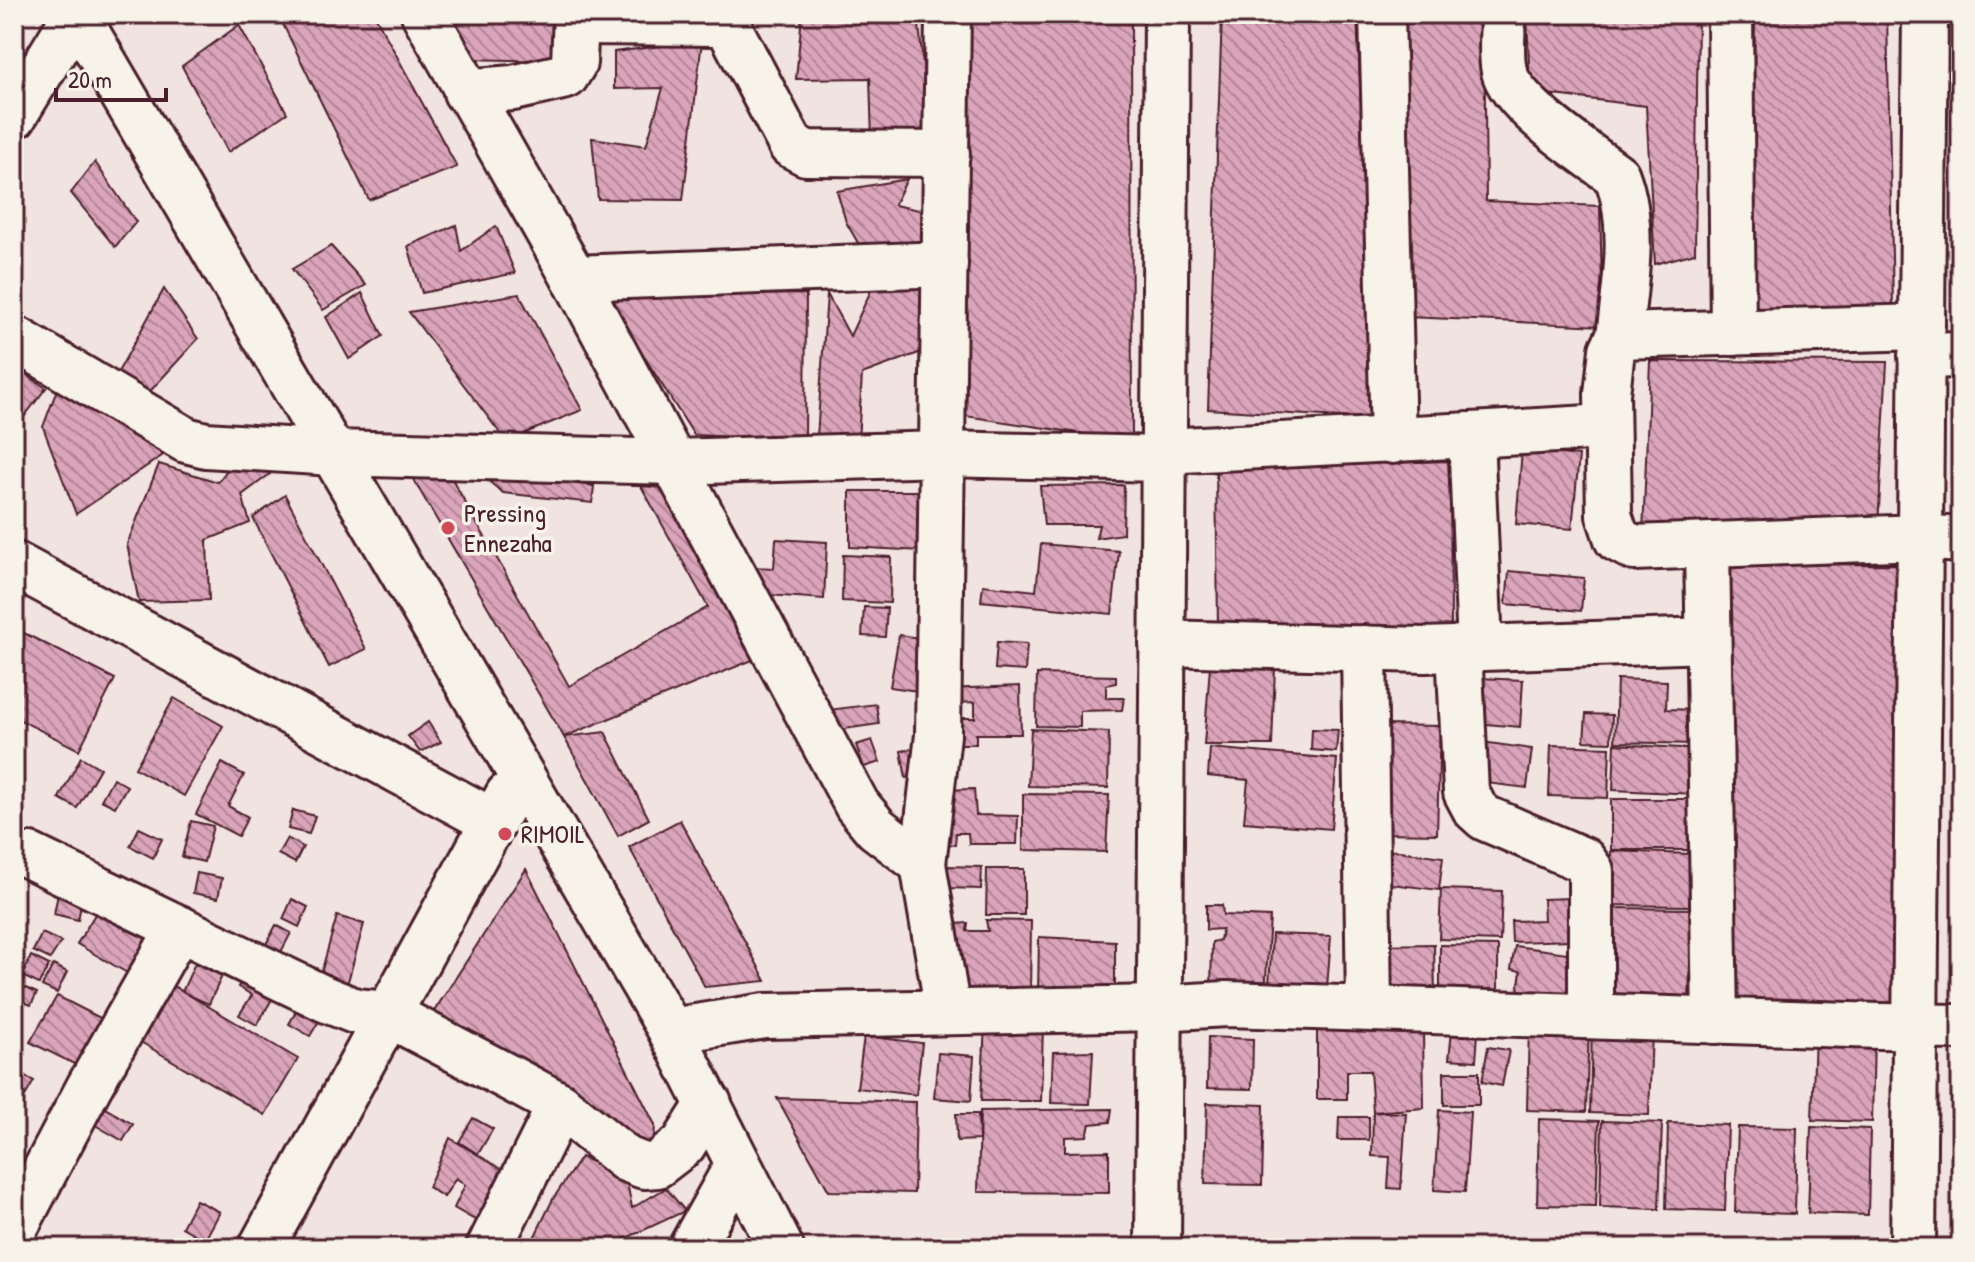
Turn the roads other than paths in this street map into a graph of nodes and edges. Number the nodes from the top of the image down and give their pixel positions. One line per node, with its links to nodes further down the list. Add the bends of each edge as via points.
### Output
1 (76, 14): 11 (street); 22 (street)
2 (424, 14): 10 (street)
3 (948, 14): 12 (street)
4 (1167, 14): 24 (street)
5 (1382, 14): 21 (street)
6 (1503, 14): 16 (street, via 1503,70 1513,91 1617,176 1622,188 1628,240)
7 (1730, 14): 15 (street)
8 (1925, 14): 18 (street)
9 (576, 18): 10 (street, via 574,63 566,76); 12 (street, via 724,23 791,145 806,153)
10 (466, 92): 14 (street)
11 (14, 116)
12 (947, 154): 13 (street)
13 (945, 264): 14 (street); 23 (street)
14 (574, 278): 25 (street)
15 (1733, 333): 16 (street); 18 (street)
16 (1619, 336): 19 (street, via 1609,366)
17 (14, 338): 22 (street, via 186,440)
18 (1935, 346): 26 (street)
19 (1607, 427): 20 (street); 27 (street, via 1609,515 1617,539 1634,548)
20 (1471, 435): 21 (street); 32 (street)
21 (1393, 441): 24 (street)
22 (334, 453): 25 (street); 33 (street)
23 (942, 454): 24 (street); 25 (street); 36 (street, via 938,735)
24 (1163, 455): 30 (street)
25 (673, 462): 36 (street, via 857,805 876,828)
26 (1940, 538): 27 (street); 44 (street)
27 (1707, 547): 29 (street)
28 (14, 564): 34 (street)
29 (1708, 640): 32 (street); 43 (street)
30 (1162, 643): 31 (street); 38 (street)
31 (1364, 648): 32 (street); 39 (street)
32 (1469, 648): 42 (street, via 1466,792 1485,818 1583,860 1591,871)
33 (521, 772): 34 (street); 46 (street)
34 (494, 822): 41 (street)
35 (19, 863): 37 (street)
36 (923, 864): 40 (street)
37 (179, 928): 41 (street, via 325,999 355,1011); 50 (street)
38 (1159, 1008): 39 (street); 40 (street); 55 (street)
39 (1369, 1008): 42 (street)
40 (948, 1012): 46 (street, via 765,1016)
41 (388, 1014): 48 (street); 51 (street)
42 (1591, 1016): 43 (street)
43 (1715, 1021): 44 (street)
44 (1915, 1026): 45 (street); 56 (street)
45 (1961, 1027)
46 (671, 1031): 47 (street)
47 (709, 1104): 48 (street, via 683,1145 657,1165 644,1166 626,1159); 49 (street)
48 (560, 1105): 52 (street)
49 (738, 1164): 53 (street); 54 (street)
50 (14, 1230)
51 (261, 1248)
52 (489, 1248)
53 (691, 1248)
54 (781, 1248)
55 (1158, 1248)
56 (1913, 1248)

